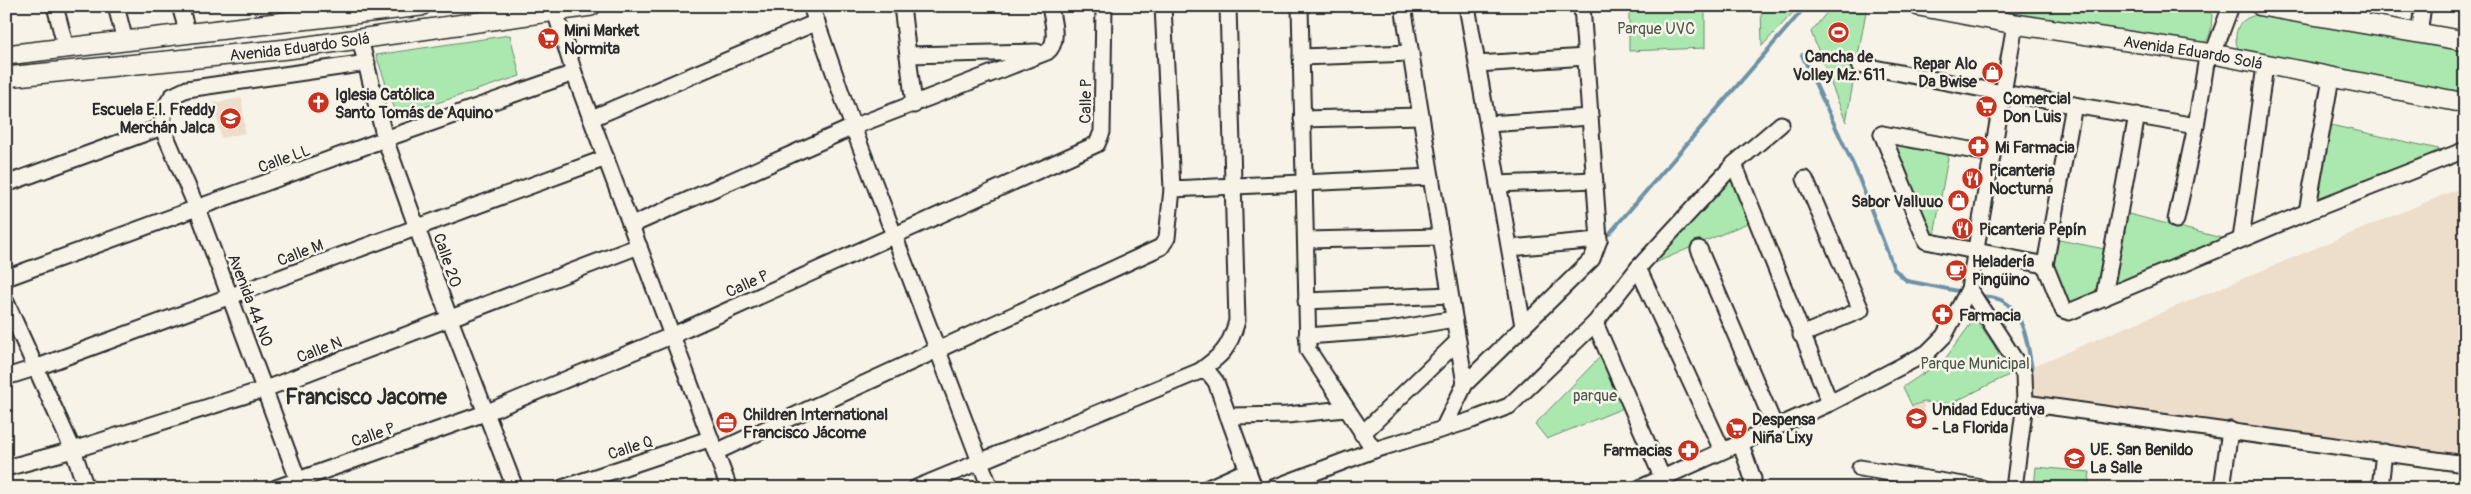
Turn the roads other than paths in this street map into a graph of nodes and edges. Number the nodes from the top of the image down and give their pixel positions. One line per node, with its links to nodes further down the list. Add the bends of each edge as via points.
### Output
1 (55, 6): 32 (street)
2 (116, 6): 31 (street)
3 (180, 6): 28 (street)
4 (421, 6): 20 (main road, Avenida Eduardo Solá)
5 (591, 6): 22 (main road, Avenida Eduardo Solá)
6 (810, 6): 24 (street)
7 (902, 6): 38 (street)
8 (1050, 6): 34 (street, via 1054,39)
9 (1104, 6): 80 (street, Calle P, via 1102,132 1097,144)
10 (1164, 6): 74 (street, Calle Q)
11 (1228, 6): 73 (street)
12 (1300, 6): 39 (street)
13 (1403, 6): 35 (street)
14 (1467, 6): 42 (street)
15 (1582, 6): 40 (street)
16 (1918, 6): 26 (main road, Avenida Eduardo Solá)
17 (2231, 6): 36 (street)
18 (2261, 6): 21 (main road)
19 (2423, 6): 27 (street)
20 (383, 9): 25 (main road, Avenida Eduardo Solá)
21 (2301, 10): 23 (main road)
22 (555, 11): 29 (main road, Avenida Eduardo Solá); 45 (street)
23 (2361, 15): 27 (main road)
24 (817, 22): 55 (street); 61 (street)
25 (284, 24): 28 (main road, Avenida Eduardo Solá); 33 (main road)
26 (2015, 24): 36 (main road, Avenida Eduardo Solá); 48 (street)
27 (2418, 33): 30 (main road)
28 (188, 34): 31 (main road, Avenida Eduardo Solá)
29 (360, 39): 33 (main road, Avenida Eduardo Solá); 41 (street, Calle 20)
30 (2465, 41)
31 (125, 42): 32 (main road, Avenida Eduardo Solá)
32 (66, 48): 37 (main road, Avenida Eduardo Solá)
33 (288, 49): 46 (main road, Avenida Eduardo Solá)
34 (1047, 52): 38 (street); 50 (street)
35 (1410, 53): 39 (street); 53 (street)
36 (2213, 54): 44 (main road, Avenida Eduardo Solá); 59 (street, via 2206,63)
37 (6, 55)
38 (908, 55): 50 (street)
39 (1301, 56): 56 (street)
40 (1586, 57): 42 (street); 54 (street)
41 (367, 63): 60 (street, via 187,89 172,96 168,102); 62 (street, Calle 20)
42 (1477, 64): 57 (street)
43 (1859, 65): 48 (street)
44 (2265, 66): 47 (main road, Avenida Eduardo Solá); 82 (street)
45 (574, 73): 55 (street); 62 (street, Calle LL)
46 (6, 77)
47 (2331, 78): 49 (main road, Avenida Eduardo Solá); 76 (street)
48 (2003, 93): 51 (street); 64 (street)
49 (2465, 103)
50 (914, 105): 61 (street)
51 (2074, 105): 52 (street); 89 (street)
52 (2137, 115): 59 (street); 94 (street)
53 (1421, 116): 56 (street); 67 (street)
54 (1590, 117): 57 (street); 69 (street)
55 (592, 118): 65 (street)
56 (1302, 119): 70 (street)
57 (1488, 124): 72 (street)
58 (1781, 124): 66 (street)
59 (2196, 126): 77 (street)
60 (162, 127): 71 (street); 75 (street, Avenida 44 NO)
61 (853, 127): 78 (street); 80 (street)
62 (386, 139): 75 (street, Calle LL); 79 (street, Calle 20)
63 (2465, 150): 76 (street)
64 (1992, 154): 88 (street); 88 (street, via 1882,134 1926,241)
65 (606, 158): 78 (street); 79 (street, Calle M)
66 (1734, 164): 90 (street); 102 (street)
67 (1431, 177): 70 (street); 81 (street)
68 (1805, 179): 102 (street, via 1861,310)
69 (1594, 180): 72 (street); 84 (street)
70 (1304, 182): 73 (street); 83 (street)
71 (6, 184)
72 (1498, 184): 86 (street)
73 (1234, 185): 74 (street); 108 (street, via 1237,321 1232,340 1224,353)
74 (1172, 190): 106 (street, Calle Q, via 1167,238 1161,247)
75 (197, 208): 91 (street, Calle LL); 95 (street, Avenida 44 NO)
76 (2307, 212): 82 (street)
77 (2176, 220)
78 (632, 225): 85 (street)
79 (418, 226): 95 (street, Calle M); 98 (street, Calle 20)
80 (894, 236): 103 (street, Calle P); 106 (street)
81 (1441, 237): 83 (street); 93 (street)
82 (2241, 239): 94 (street)
83 (1306, 240): 96 (street)
84 (1599, 240): 86 (street); 101 (street, via 1592,259)
85 (639, 246): 98 (street, Calle N); 103 (street)
86 (1510, 248): 101 (street)
87 (1699, 250): 117 (street)
88 (1976, 252): 89 (street); 92 (street)
89 (2045, 265): 94 (street, via 2066,312)
90 (1638, 268): 100 (street); 125 (street)
91 (6, 278)
92 (1969, 288): 112 (street, via 1944,336 1927,353); 113 (street, via 2024,374)
93 (1450, 295): 96 (street); 99 (street)
94 (2104, 296)
95 (230, 297): 107 (street, Calle M); 111 (street, Avenida 44 NO)
96 (1306, 301): 104 (street)
97 (6, 302): 107 (street)
98 (449, 317): 111 (street, Calle N); 115 (street, Calle 20)
99 (1454, 319): 104 (street, via 1390,330); 105 (street)
100 (1595, 323): 118 (street, via 1509,406); 132 (street)
101 (1523, 326): 110 (street)
102 (1802, 335): 112 (street)
103 (671, 336): 115 (street, Calle P); 122 (street)
104 (1307, 336): 114 (street, via 1308,350)
105 (1458, 341): 110 (street); 120 (street)
106 (938, 351): 122 (street, Calle Q); 127 (street)
107 (35, 368): 109 (street, Calle M); 123 (street)
108 (1200, 371): 116 (street, via 1209,373 1216,382); 127 (street)
109 (6, 377)
110 (1465, 384): 118 (street)
111 (265, 389): 123 (street, Calle N); 133 (street, Avenida 44 NO)
112 (1830, 403): 117 (street)
113 (2025, 404): 119 (street); 147 (street)
114 (1346, 409): 116 (street); 120 (street)
115 (485, 413): 133 (street, Calle P); 136 (street, Calle 20)
116 (1228, 416): 131 (street)
117 (1775, 426): 121 (street)
118 (1443, 429): 124 (street)
119 (2230, 430): 126 (street); 148 (street)
120 (1362, 434): 124 (street)
121 (1740, 442): 125 (street); 145 (street, via 1753,478)
122 (712, 446): 137 (street, Calle Q); 138 (street)
123 (73, 450): 129 (street, Calle N); 134 (street)
124 (1374, 450): 143 (street)
125 (1722, 450): 132 (street)
126 (2384, 452): 128 (street); 149 (street)
127 (980, 460): 139 (street); 140 (street)
128 (2465, 464)
129 (6, 468)
130 (1860, 468): 146 (street)
131 (1248, 470): 141 (street); 142 (street)
132 (1662, 477): 144 (street)
133 (300, 484): 135 (street, Calle P)
134 (86, 488)
135 (276, 488)
136 (515, 488)
137 (562, 488)
138 (729, 488)
139 (916, 488)
140 (990, 488)
141 (1208, 488)
142 (1254, 488)
143 (1274, 488)
144 (1640, 488)
145 (1752, 488)
146 (1982, 488)
147 (2014, 488)
148 (2222, 488)
149 (2380, 488)

